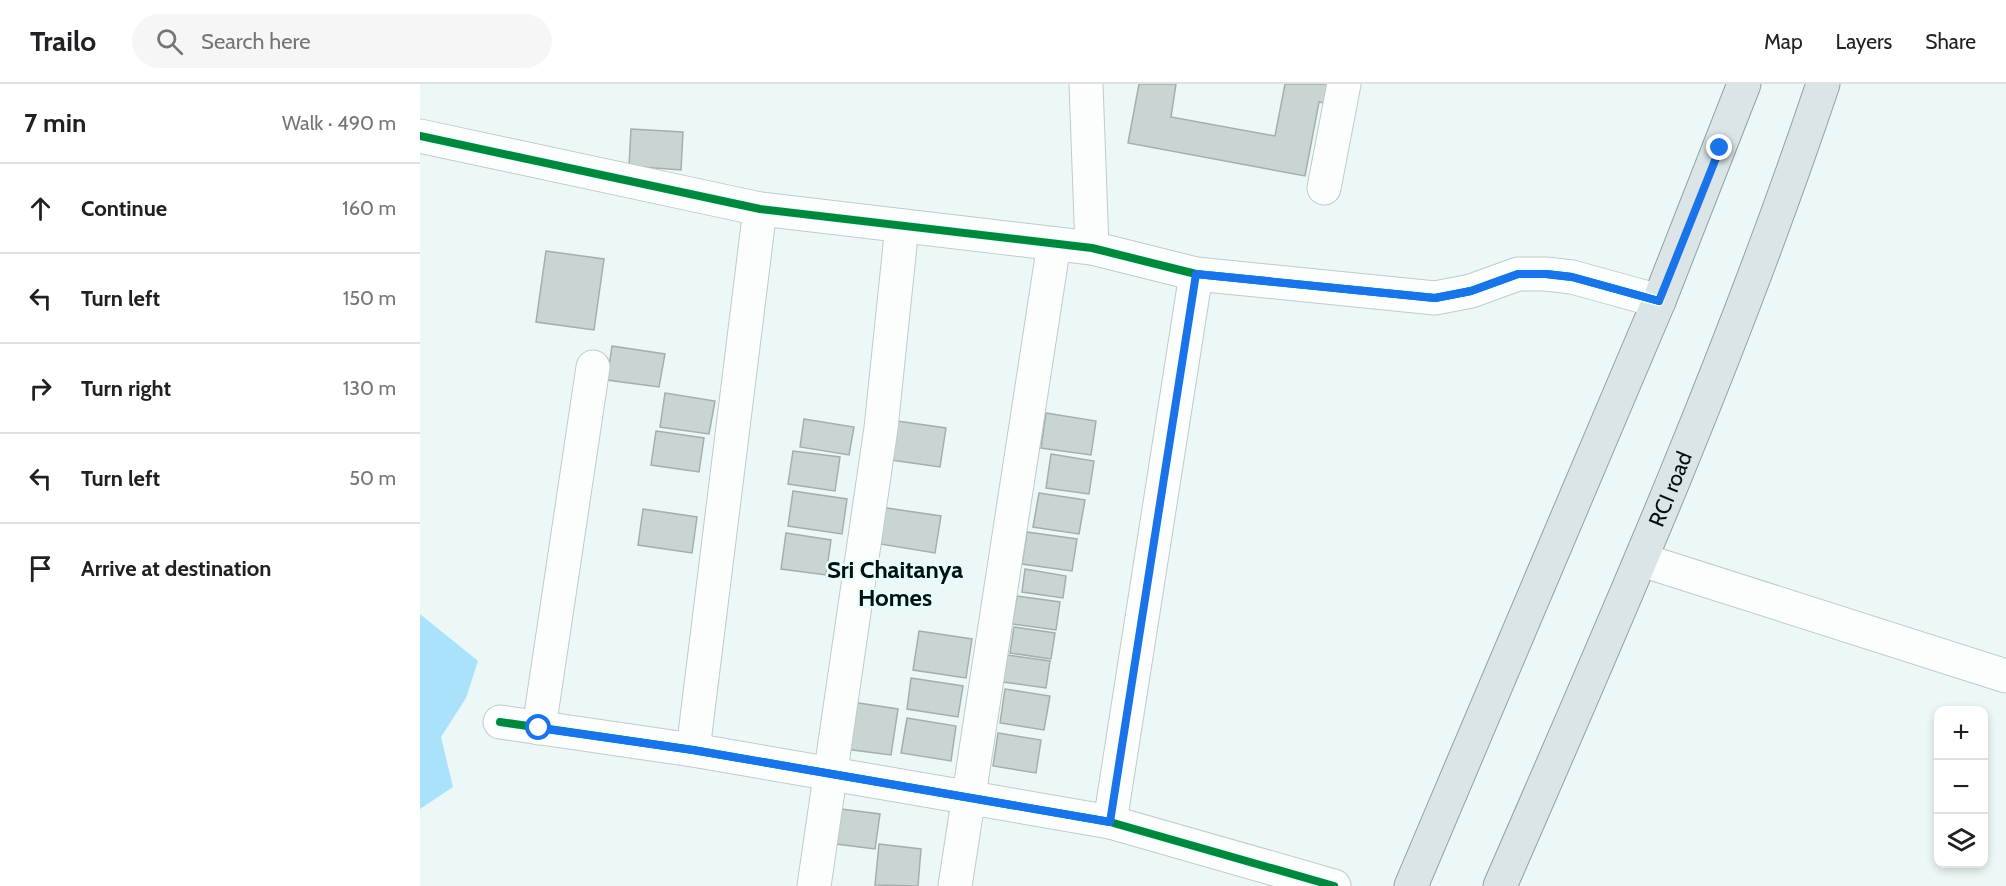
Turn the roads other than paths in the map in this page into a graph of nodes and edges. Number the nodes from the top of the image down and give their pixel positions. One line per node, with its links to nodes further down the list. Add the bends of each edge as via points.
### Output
1 (1086, 84): 10 (street)
2 (1344, 84): 6 (street)
3 (1744, 84): 12 (main road)
4 (1823, 84): 14 (main road, RCI road, via 1734,331)
5 (420, 136): 7 (street)
6 (1324, 188)
7 (760, 209): 8 (street); 18 (street)
8 (902, 226): 9 (street); 19 (street, via 880,428)
9 (1054, 244): 10 (street); 20 (street)
10 (1092, 248): 11 (street)
11 (1196, 274): 12 (street, via 1435,298 1471,291 1518,274 1546,274 1572,277); 21 (street)
12 (1659, 301): 25 (main road)
13 (593, 367): 17 (street)
14 (1642, 560): 15 (street); 26 (main road, RCI road)
15 (2006, 676)
16 (500, 722): 17 (street)
17 (539, 728): 18 (street)
18 (693, 750): 19 (street)
19 (832, 774): 20 (street); 22 (street)
20 (969, 798): 21 (street); 23 (street)
21 (1110, 822): 24 (street)
22 (814, 886)
23 (955, 886)
24 (1334, 886)
25 (1411, 886)
26 (1500, 886)

